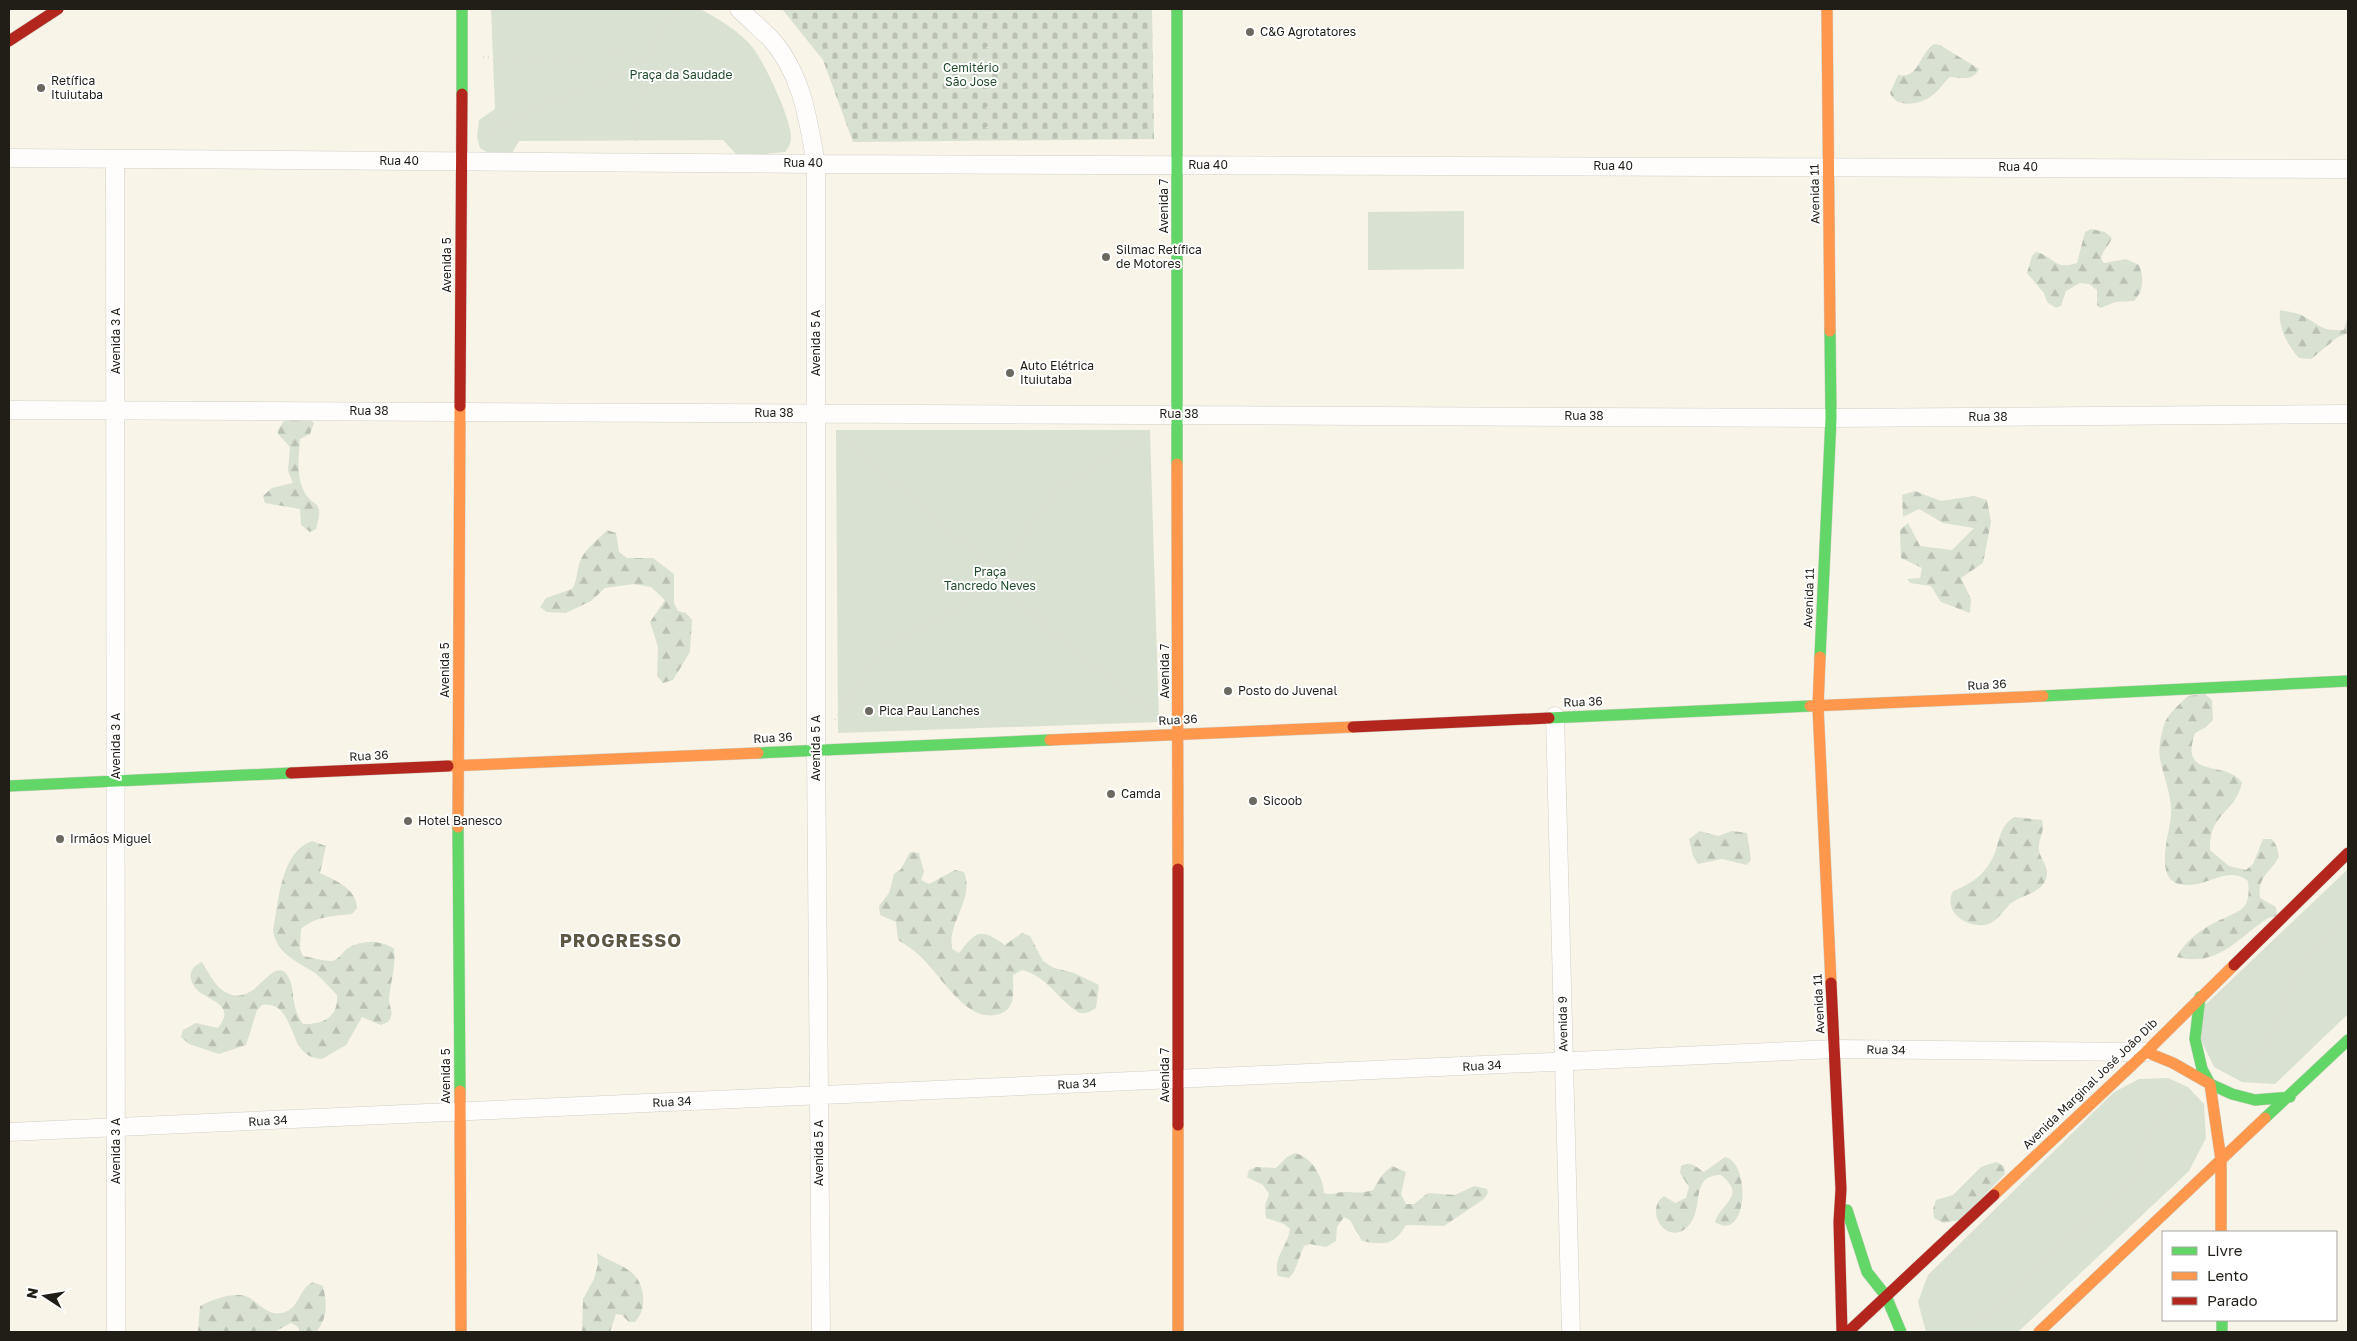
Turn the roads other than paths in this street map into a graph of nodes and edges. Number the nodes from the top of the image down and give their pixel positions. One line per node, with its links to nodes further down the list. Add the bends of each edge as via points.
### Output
1 (58, 9): 6 (street)
2 (462, 9): 9 (street, Avenida 5)
3 (739, 9): 10 (street, via 771,39 793,71 807,110)
4 (1177, 9): 11 (street, Avenida 7)
5 (1827, 9): 12 (street, Avenida 11)
6 (9, 41)
7 (9, 158): 8 (street, Rua 40)
8 (115, 159): 9 (street, Rua 40); 15 (street, Avenida 3 A)
9 (462, 161): 10 (street, Rua 40); 16 (street, Avenida 5)
10 (816, 164): 11 (street, Rua 40); 17 (street, Avenida 5 A)
11 (1177, 165): 12 (street, Rua 40); 18 (street, Avenida 7)
12 (1828, 167): 13 (street, Rua 40); 20 (street, Avenida 11)
13 (2348, 168)
14 (9, 410): 15 (street, Rua 38)
15 (116, 410): 16 (street, Rua 38); 27 (street, Avenida 3 A)
16 (460, 412): 17 (street, Rua 38); 26 (street, Avenida 5)
17 (816, 413): 18 (street, Rua 38); 25 (street, Avenida 5 A)
18 (1178, 414): 20 (street, Rua 38); 24 (street, Avenida 7)
19 (2348, 414): 20 (street, Rua 38)
20 (1831, 418): 22 (street, Avenida 11)
21 (2348, 681): 22 (street, Rua 36)
22 (1818, 707): 23 (street, Rua 36); 32 (street, Avenida 11)
23 (1555, 716): 24 (street, Rua 36); 34 (street, Avenida 9)
24 (1178, 734): 25 (street, Rua 36); 35 (street, Avenida 7)
25 (816, 750): 26 (street, Rua 36); 37 (street, Avenida 5 A)
26 (458, 766): 27 (street, Rua 36); 39 (street, Avenida 5)
27 (116, 781): 28 (street, Rua 36); 40 (street, Avenida 3 A)
28 (9, 786)
29 (2348, 853): 30 (street, Avenida Marginal José João Dib)
30 (2200, 997): 33 (street, Avenida Marginal José João Dib); 36 (street, via 2195,1039 2202,1069)
31 (2348, 1040): 38 (street)
32 (1835, 1049): 33 (street, Rua 34); 34 (street, Rua 34); 43 (street, Avenida 11)
33 (2146, 1052): 36 (street, via 2174,1063); 45 (street, Avenida Marginal José João Dib)
34 (1564, 1062): 35 (street, Rua 34); 50 (street, Avenida 9)
35 (1178, 1079): 37 (street, Rua 34); 49 (street, Avenida 7)
36 (2210, 1084): 38 (street, via 2255,1100); 42 (street)
37 (819, 1096): 39 (street, Rua 34); 48 (street, Avenida 5 A)
38 (2290, 1098): 42 (street)
39 (460, 1112): 40 (street, Rua 34); 47 (street, Avenida 5)
40 (116, 1127): 41 (street, Rua 34); 46 (street, Avenida 3 A)
41 (9, 1132)
42 (2221, 1160): 44 (street); 54 (street)
43 (1841, 1189): 45 (street, Avenida 11, via 1867,1272); 51 (street, Avenida 11)
44 (2221, 1231)
45 (1886, 1296): 52 (street, Avenida Marginal José João Dib); 53 (street, Avenida 11)
46 (116, 1332)
47 (461, 1332)
48 (821, 1332)
49 (1178, 1332)
50 (1571, 1332)
51 (1842, 1332)
52 (1848, 1332)
53 (1901, 1332)
54 (2039, 1332)

